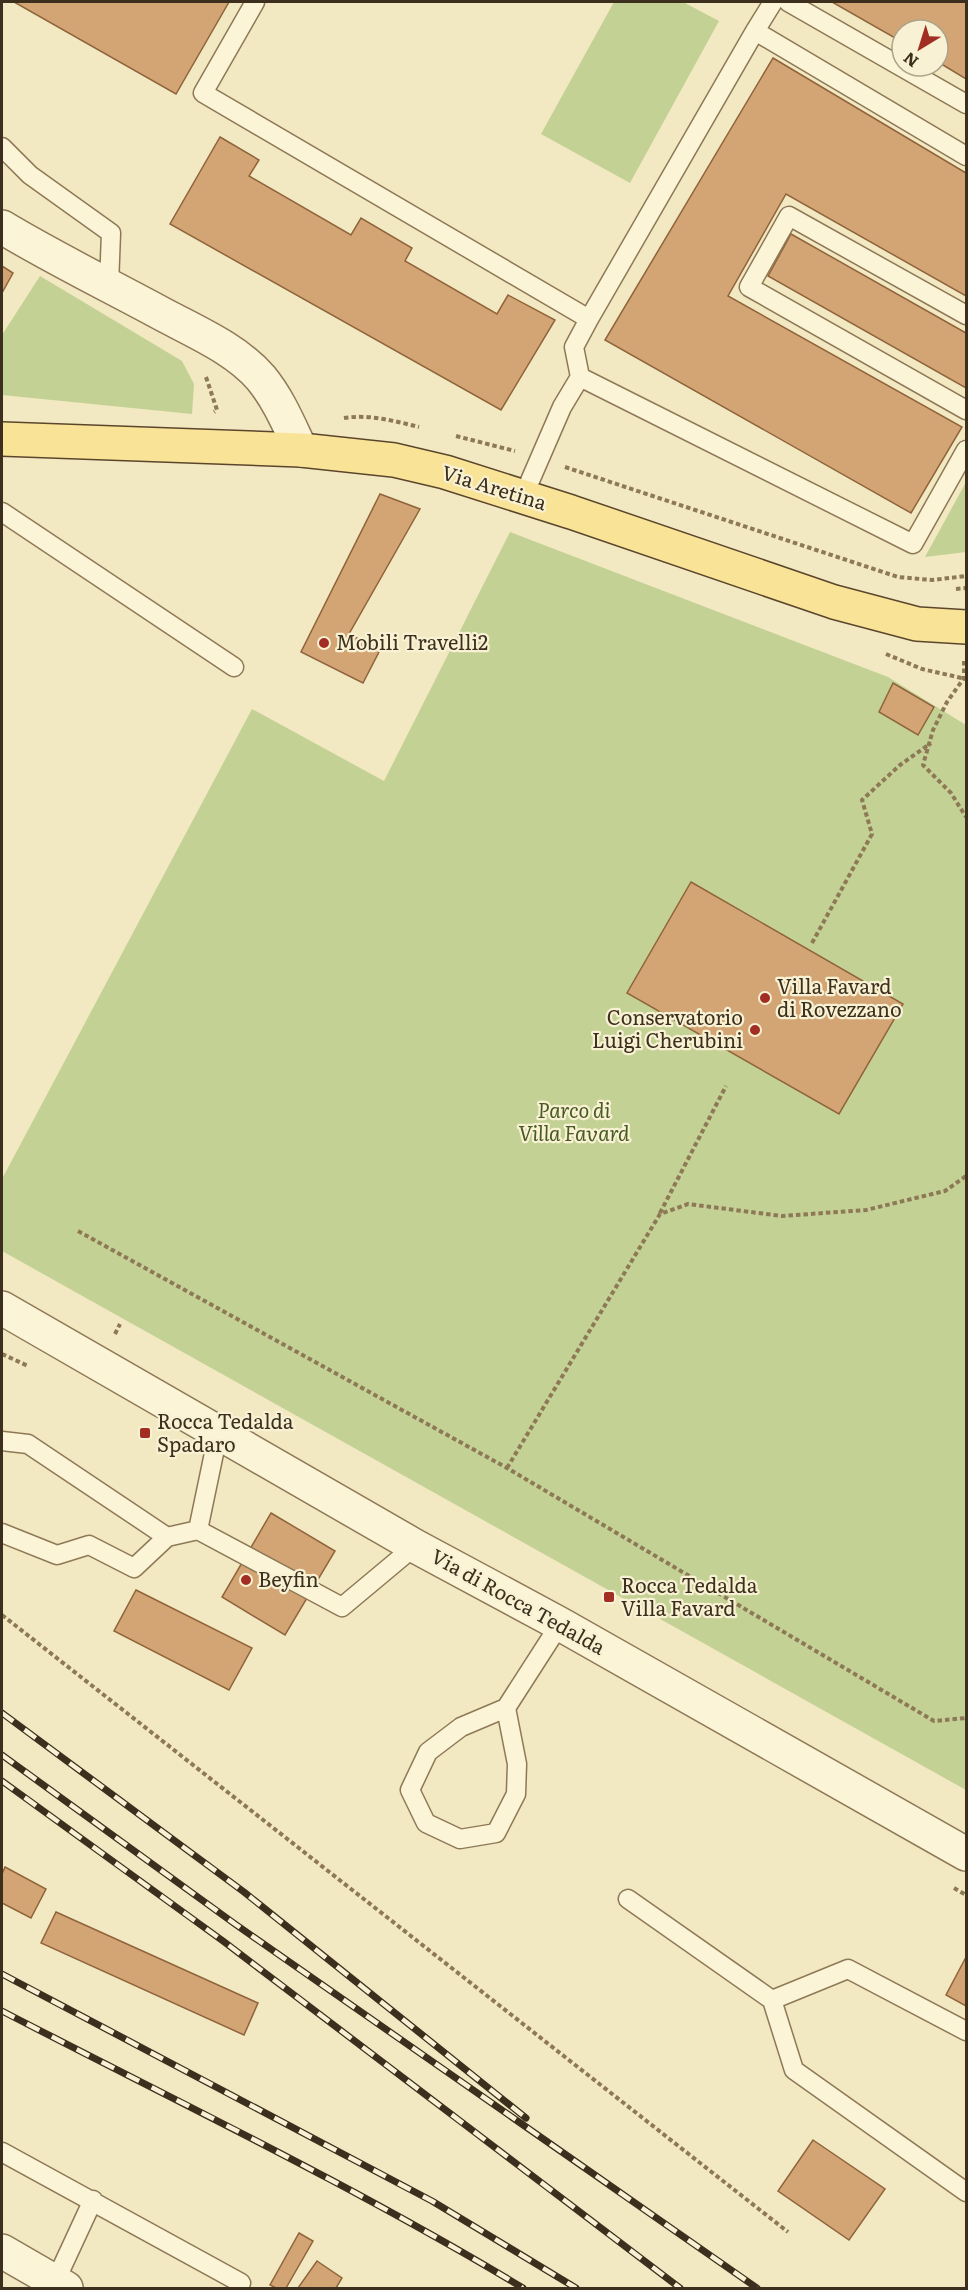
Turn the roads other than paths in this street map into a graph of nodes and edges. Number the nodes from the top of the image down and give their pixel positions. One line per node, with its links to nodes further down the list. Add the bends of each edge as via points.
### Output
1 (255, 2): 11 (lane, via 203,93)
2 (772, 2): 4 (lane)
3 (788, 2): 5 (lane)
4 (756, 31): 7 (lane); 11 (lane)
5 (966, 104)
6 (2, 147): 9 (lane, via 30,175 111,233)
7 (966, 156)
8 (2, 227): 9 (street)
9 (109, 285): 15 (street, via 212,341 244,363 273,396)
10 (966, 315): 13 (lane, via 789,216 749,287)
11 (589, 319): 12 (lane, via 574,346)
12 (580, 376): 16 (lane, via 913,544); 17 (lane, via 562,407)
13 (966, 410)
14 (2, 439): 15 (main road, Via Aretina)
15 (301, 450): 17 (main road, Via Aretina, via 394,460)
16 (966, 450)
17 (523, 497): 19 (main road, Via Aretina, via 834,602 917,624)
18 (2, 512): 20 (lane)
19 (965, 628)
20 (234, 667)
21 (2, 1308): 23 (street, Via di Rocca Tedalda)
22 (2, 1335): 23 (street, Via di Rocca Tedalda)
23 (72, 1347): 24 (street, Via di Rocca Tedalda)
24 (218, 1434): 26 (lane); 29 (street, Via di Rocca Tedalda)
25 (2, 1441): 28 (lane, via 28,1444)
26 (198, 1530): 28 (lane); 29 (lane, via 342,1607)
27 (2, 1533): 28 (lane, via 57,1555 89,1545 134,1568)
28 (167, 1538)
29 (415, 1546): 30 (street, Via di Rocca Tedalda)
30 (560, 1624): 31 (lane); 32 (street, Via di Rocca Tedalda)
31 (506, 1708): 31 (lane, via 461,1727 428,1752 410,1790 426,1823 460,1839 496,1833 516,1794 517,1764)
32 (966, 1854)
33 (628, 1899): 34 (lane)
34 (772, 2000): 35 (lane, via 848,1969); 37 (lane, via 794,2070)
35 (966, 2031)
36 (2, 2152): 38 (lane)
37 (966, 2192)
38 (93, 2200): 40 (lane); 41 (lane)
39 (2, 2251): 41 (street)
40 (241, 2283)
41 (61, 2285)

